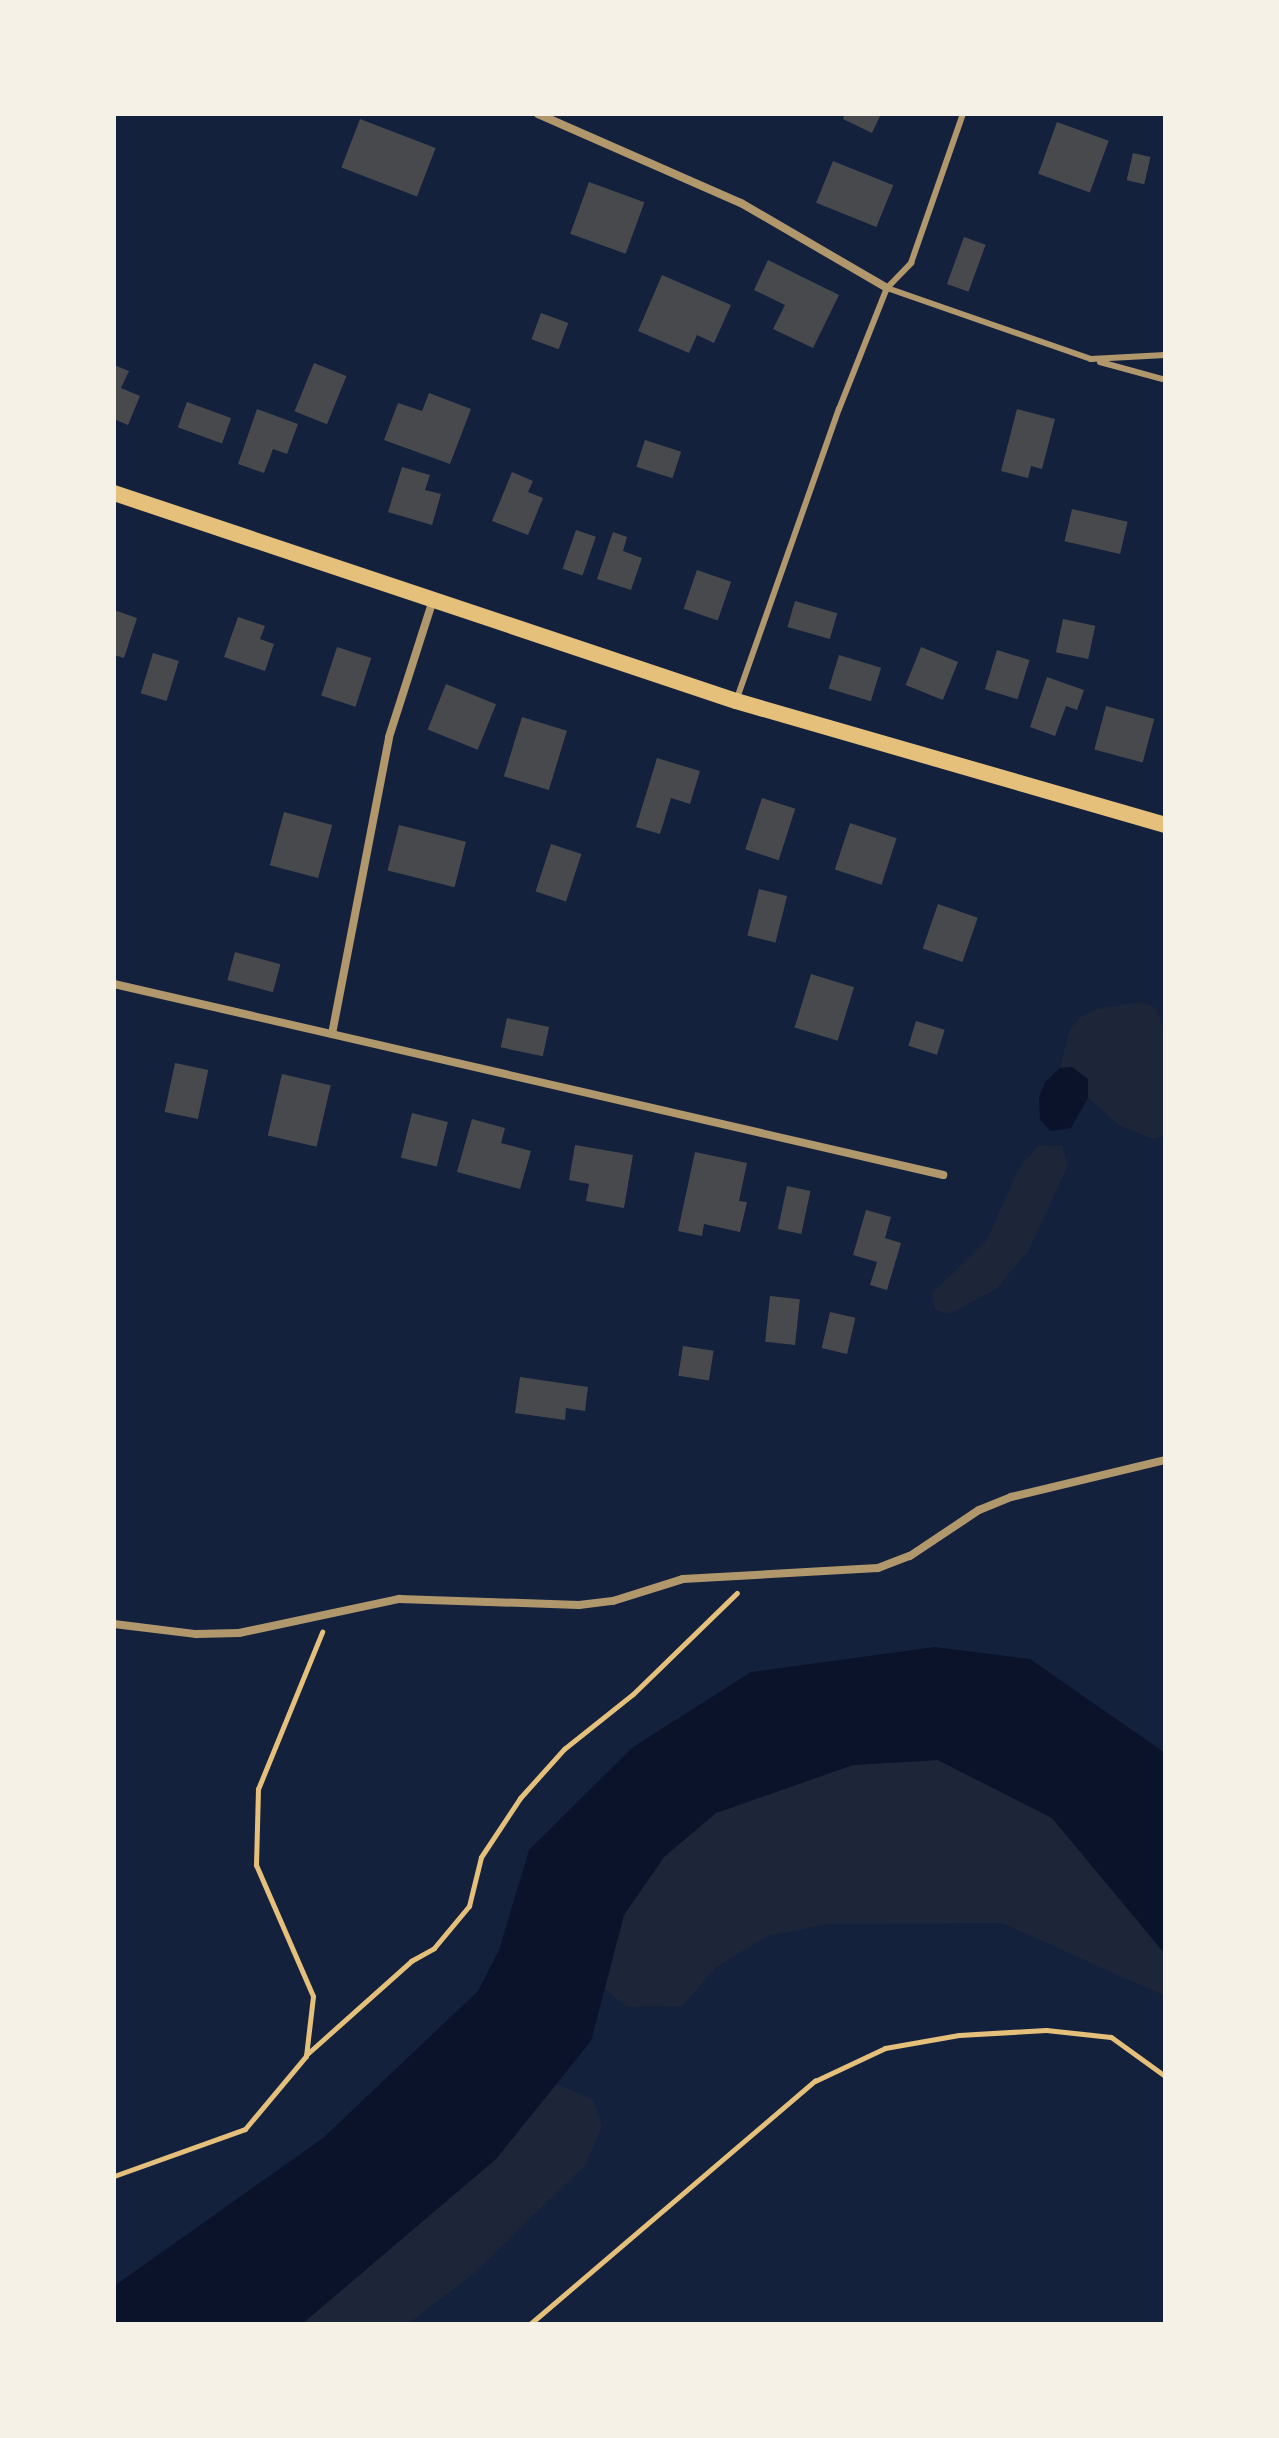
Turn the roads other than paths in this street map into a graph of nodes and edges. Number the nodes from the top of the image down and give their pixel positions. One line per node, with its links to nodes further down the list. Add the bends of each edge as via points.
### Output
1 (538, 114): 3 (street, via 741,203)
2 (963, 114): 3 (lane, via 911,263)
3 (887, 288): 5 (lane); 9 (lane)
4 (1165, 355): 5 (lane)
5 (1091, 359): 6 (lane)
6 (1162, 379)
7 (114, 493): 8 (main road)
8 (432, 603): 9 (main road); 12 (street, via 389,737)
9 (736, 701): 10 (main road)
10 (1165, 825)
11 (114, 984): 12 (street)
12 (332, 1034): 13 (street)
13 (943, 1175)
14 (1165, 1460): 15 (street, via 1011,1497 979,1510 910,1556 878,1568 683,1579 613,1601 579,1605 399,1599 239,1633 196,1634)
15 (114, 1624)

